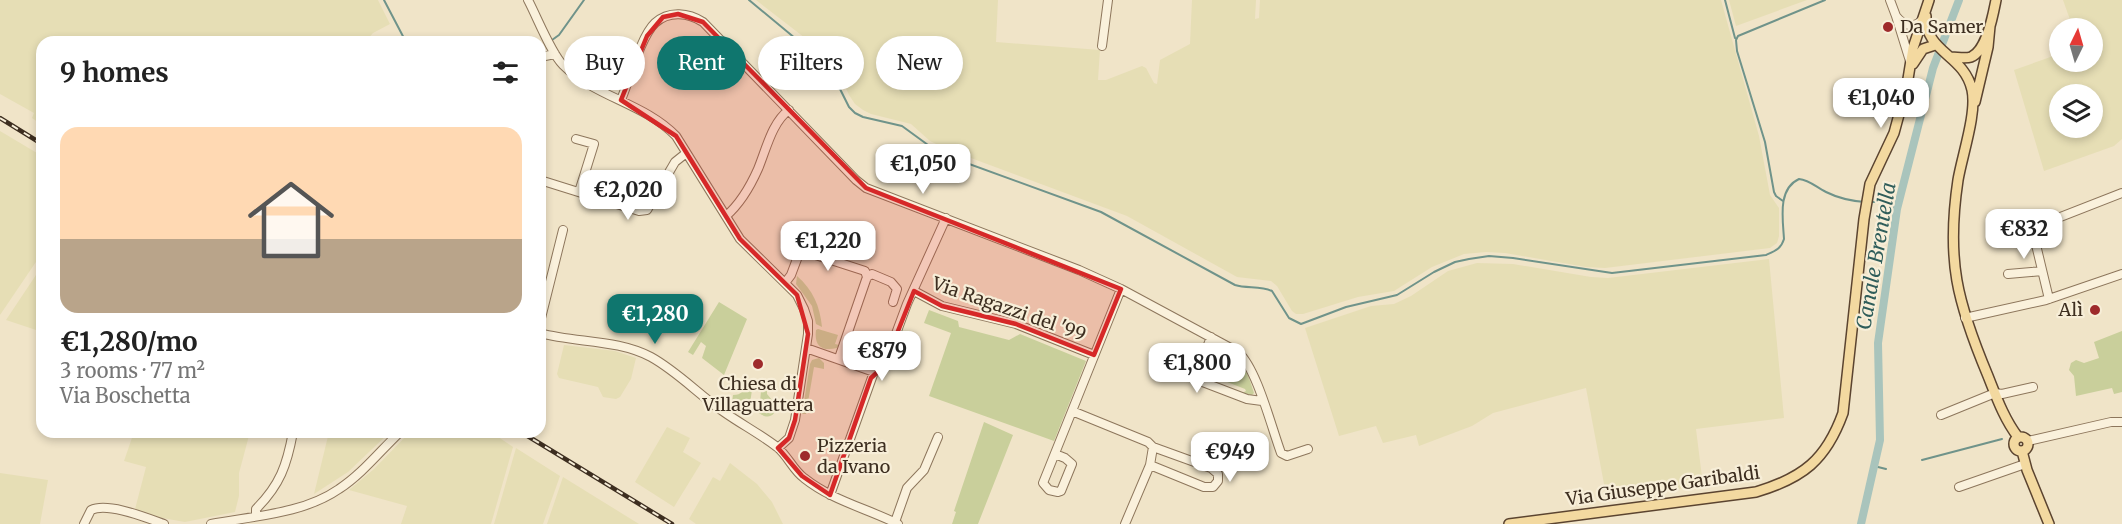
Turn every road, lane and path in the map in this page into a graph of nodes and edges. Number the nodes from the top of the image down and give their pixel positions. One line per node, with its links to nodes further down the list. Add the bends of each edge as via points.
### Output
1 (528, 0): 11 (street)
2 (1108, 0): 10 (street)
3 (1890, 0): 6 (street)
4 (1996, 0): 8 (main road)
5 (1928, 4): 7 (main road, Via Giuseppe Garibaldi); 9 (main road, via 1928,33)
6 (1896, 16): 7 (street, via 1908,25); 14 (street)
7 (1923, 19): 14 (main road, Via Giuseppe Garibaldi)
8 (1990, 26): 13 (main road, via 1973,56); 17 (main road)
9 (1936, 45): 13 (main road); 14 (main road, via 1923,49)
10 (1102, 46)
11 (555, 54): 12 (street); 15 (street, via 582,79)
12 (546, 56)
13 (1951, 56): 17 (main road, via 1973,92)
14 (1911, 67): 71 (main road, Via Giuseppe Garibaldi, via 1894,133 1868,192 1843,413 1824,450 1799,474 1756,492)
15 (621, 100): 16 (street, via 654,23 678,14 703,22); 19 (street, via 665,125)
16 (789, 110): 23 (street, via 780,118 740,202); 24 (street, via 866,188)
17 (1971, 119): 38 (main road, via 1953,227 1955,281)
18 (576, 139): 21 (street, via 594,144)
19 (685, 154): 21 (street, via 675,162 646,210); 23 (street)
20 (546, 182): 21 (street)
21 (579, 192)
22 (2122, 193): 28 (street, via 2032,228)
23 (726, 216): 32 (street, via 740,239)
24 (946, 218): 33 (street); 34 (street)
25 (564, 230): 35 (street)
26 (806, 235): 27 (street)
27 (800, 250): 31 (street, via 865,271); 32 (street)
28 (2042, 271): 29 (street); 36 (street)
29 (2008, 274)
30 (2122, 274): 36 (street)
31 (867, 277): 37 (street, via 872,274 891,282 897,289); 43 (street)
32 (785, 283): 41 (street, via 804,309)
33 (1121, 289): 40 (street); 42 (street)
34 (914, 291): 42 (street, Via Ragazzi del '99, via 942,306 1007,321); 44 (street, via 884,366)
35 (546, 299)
36 (2049, 299): 38 (street)
37 (893, 302)
38 (1965, 318): 46 (main road)
39 (546, 335): 57 (street, via 619,346 650,357)
40 (1211, 337): 47 (street, via 1246,360); 47 (street, via 1197,371 1200,381 1247,399)
41 (806, 348): 43 (street); 57 (street, via 795,420 789,438)
42 (1094, 355): 48 (street)
43 (839, 358): 44 (street)
44 (874, 372): 64 (street)
45 (2033, 387): 46 (street)
46 (1995, 393): 49 (street); 52 (main road)
47 (1262, 400): 58 (street, via 1281,453 1287,456)
48 (1072, 411): 56 (street); 60 (street)
49 (1941, 415)
50 (2122, 422): 55 (street)
51 (938, 437): 66 (street, via 924,470 907,488)
52 (2018, 437): 55 (main road); 59 (main road, via 2014,445)
53 (292, 438): 65 (street, via 280,481 256,509)
54 (394, 438): 65 (street, via 340,489 296,508)
55 (2028, 441): 59 (main road)
56 (1154, 447): 62 (street); 62 (street, via 1211,468 1218,474 1218,482 1213,487 1204,487)
57 (778, 448): 64 (street, via 802,476)
58 (1308, 448)
59 (2022, 451): 61 (main road)
60 (1055, 454): 60 (street, via 1072,464 1058,492 1048,490 1043,483)
61 (2025, 464): 63 (street); 72 (main road)
62 (1150, 465): 70 (street)
63 (1959, 487)
64 (830, 495): 66 (street)
65 (256, 515): 69 (street)
66 (896, 523)
67 (84, 524): 68 (street, via 92,510 101,507)
68 (164, 524)
69 (211, 524)
70 (1125, 524)
71 (1509, 524)
72 (2049, 524)

